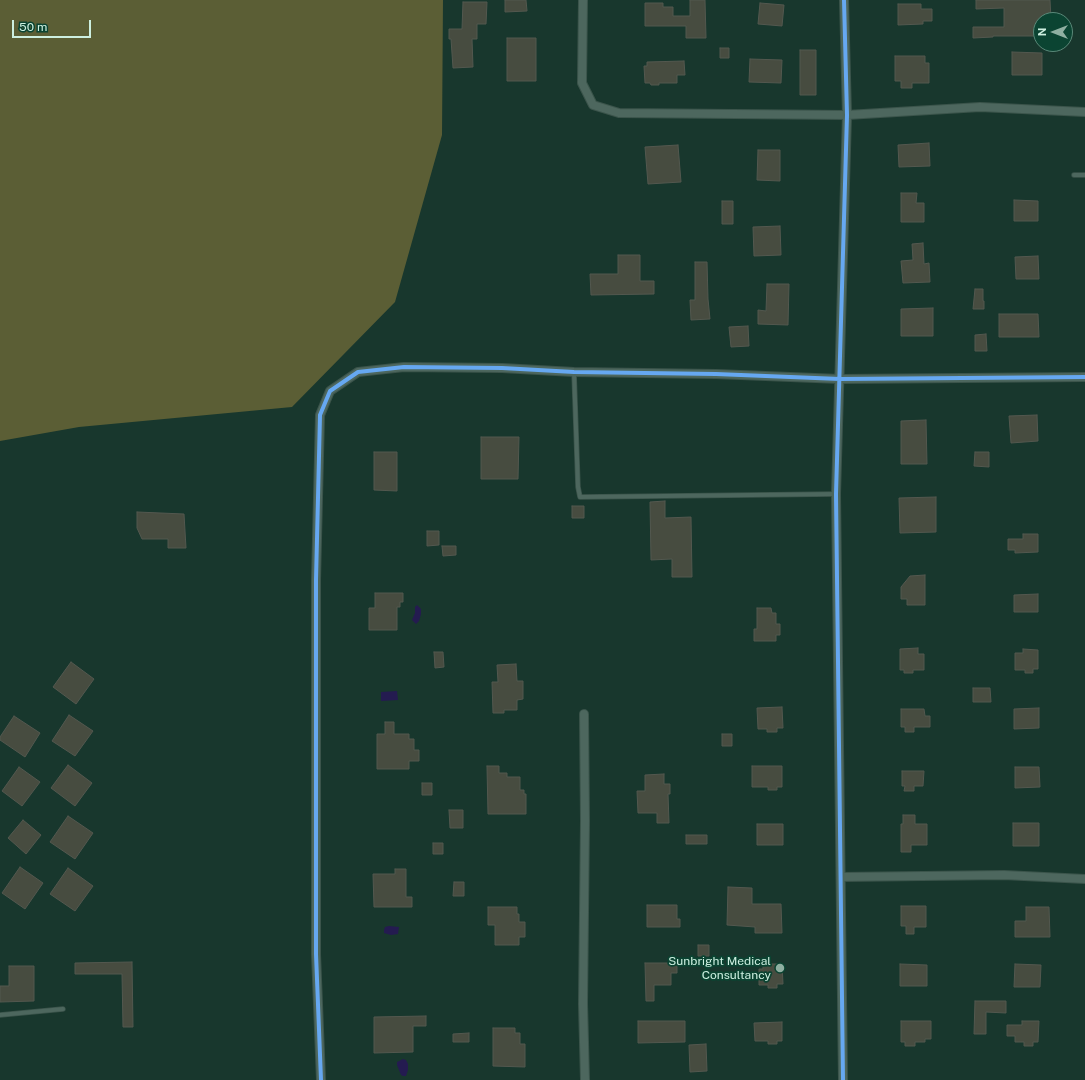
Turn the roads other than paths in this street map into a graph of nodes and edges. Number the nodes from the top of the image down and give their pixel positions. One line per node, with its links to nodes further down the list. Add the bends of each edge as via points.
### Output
1 (583, 0): 4 (street, via 582,83 593,105 619,113)
2 (844, 0): 4 (street)
3 (1085, 112): 4 (street, via 980,107)
4 (847, 114): 9 (street)
5 (1074, 174): 6 (lane)
6 (1085, 175)
7 (574, 372): 9 (street); 10 (lane, via 580,497); 16 (street, via 404,367 358,372 330,391 320,415 316,580 316,954)
8 (1085, 377): 9 (street)
9 (840, 379): 10 (street)
10 (836, 494): 12 (street)
11 (584, 714): 17 (street)
12 (841, 876): 13 (street, via 1004,875); 18 (street)
13 (1085, 878)
14 (63, 1008): 15 (lane)
15 (0, 1015)
16 (321, 1080)
17 (585, 1080)
18 (843, 1080)

